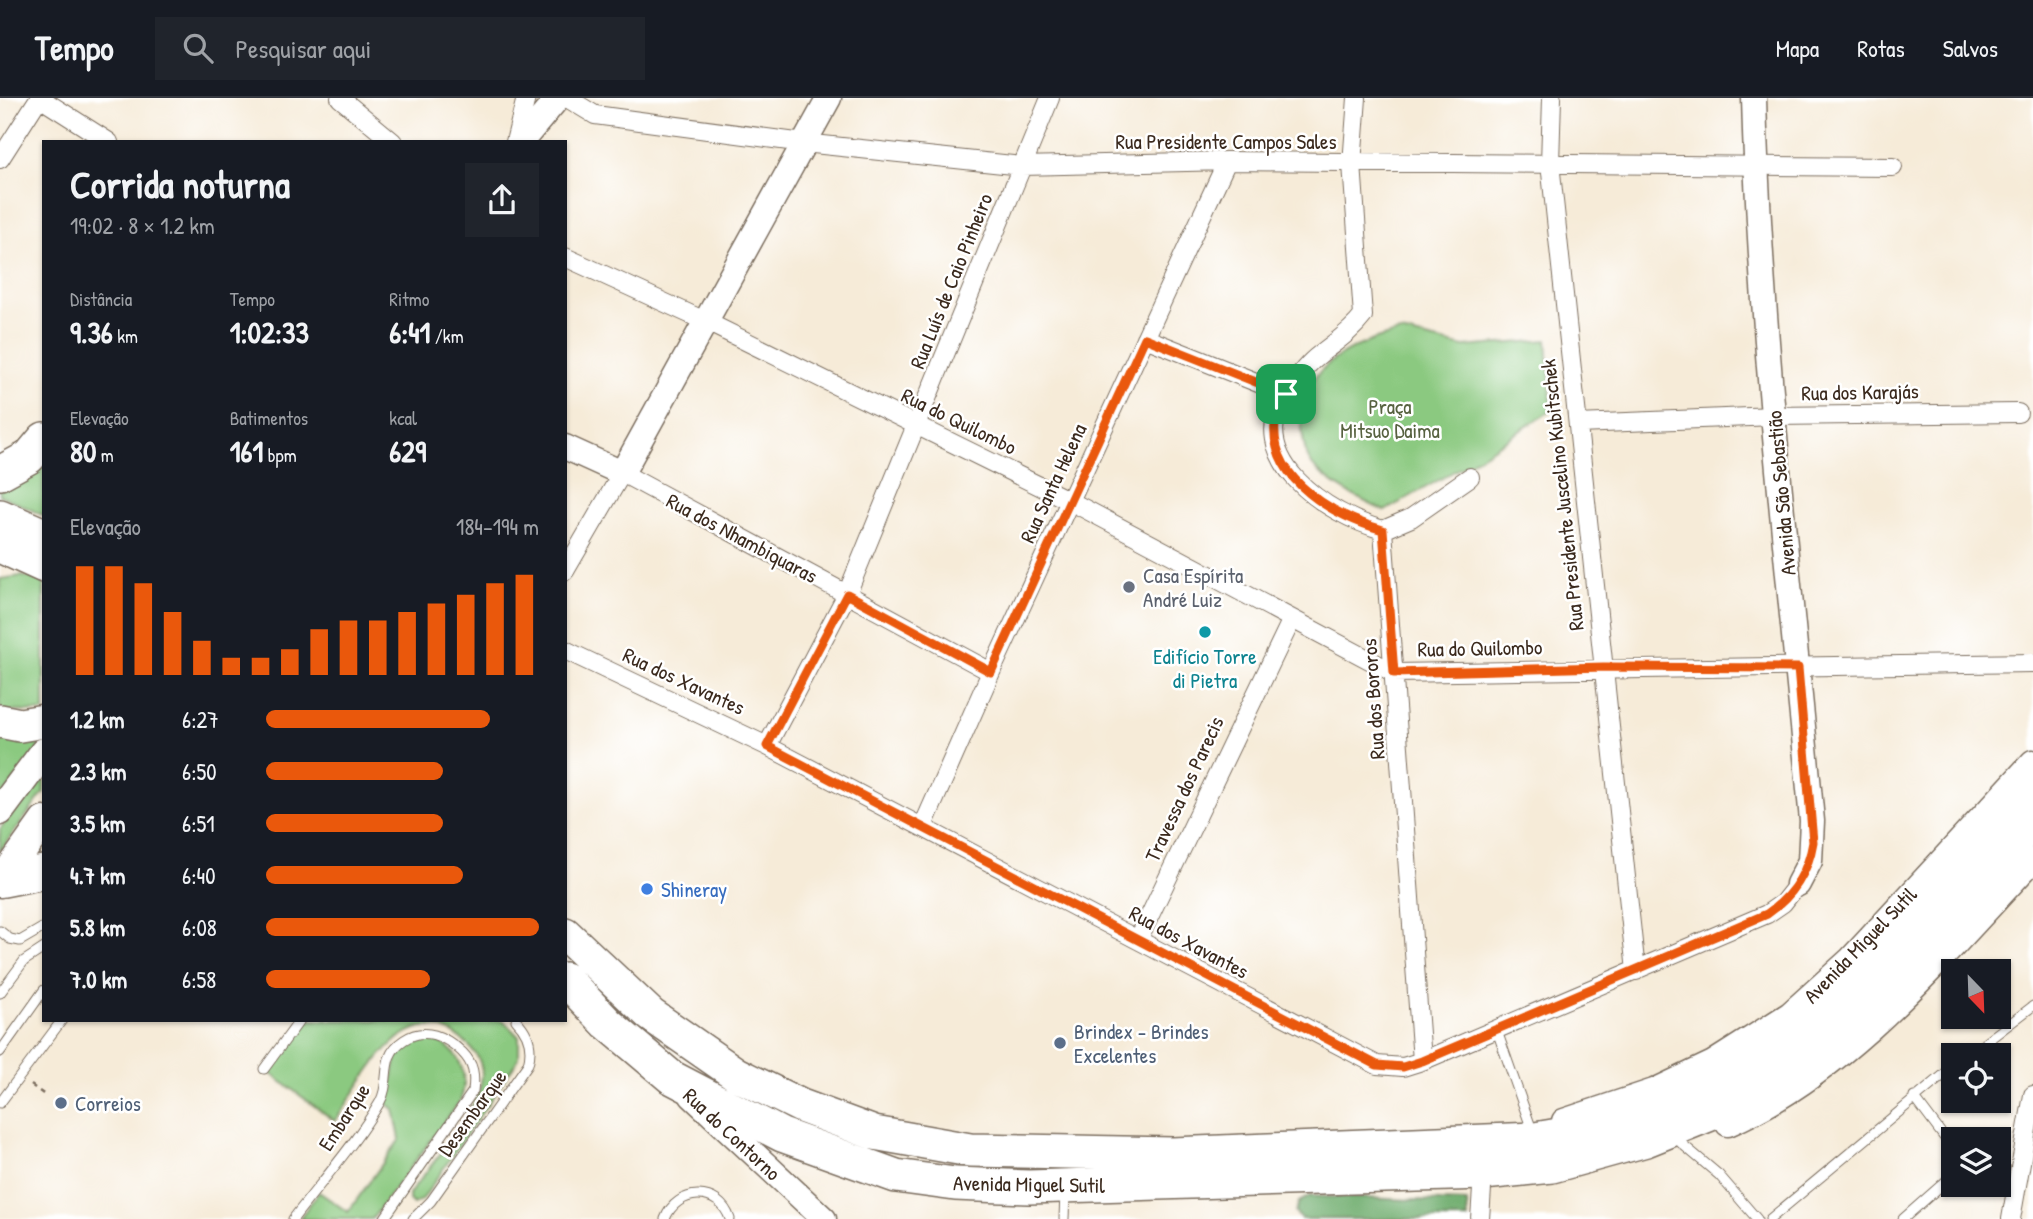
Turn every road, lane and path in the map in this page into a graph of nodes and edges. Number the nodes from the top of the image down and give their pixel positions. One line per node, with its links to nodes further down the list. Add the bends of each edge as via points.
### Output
1 (40, 98): 11 (street); 16 (street)
2 (340, 98): 12 (street)
3 (526, 98): 13 (street)
4 (558, 98): 14 (main road)
5 (567, 98): 15 (street, Rua Presidente Campos Sales, via 596,115)
6 (829, 98): 15 (main road)
7 (1050, 98): 20 (street, Rua Luís de Caio Pinheiro)
8 (1357, 98): 19 (street)
9 (1552, 98): 18 (street, Rua Presidente Juscelino Kubitschek)
10 (1754, 98): 22 (main road, Avenida São Sebastião)
11 (106, 140)
12 (391, 140)
13 (516, 140)
14 (523, 140)
15 (804, 143): 20 (street, Rua Presidente Campos Sales); 24 (main road)
16 (0, 159)
17 (1227, 161): 19 (street, Rua Presidente Campos Sales); 20 (street, Rua Presidente Campos Sales); 25 (street, Rua Santa Helena)
18 (1550, 163): 19 (street, Rua Presidente Campos Sales); 22 (street, Rua Presidente Campos Sales); 29 (street, Rua Presidente Juscelino Kubitschek)
19 (1352, 164): 26 (street, via 1363,316 1352,331 1317,356)
20 (1021, 166): 30 (street, Rua Luís de Caio Pinheiro)
21 (1893, 167): 22 (street, Rua Presidente Campos Sales)
22 (1756, 168): 28 (main road, Avenida São Sebastião)
23 (567, 258): 24 (street, Rua do Quilombo)
24 (707, 322): 30 (street, Rua do Quilombo); 34 (main road)
25 (1145, 338): 26 (street); 36 (street, Rua Santa Helena)
26 (1286, 394): 38 (street, via 1275,424 1277,444 1294,480 1355,522)
27 (2018, 413): 28 (street, Rua dos Karajás)
28 (1774, 416): 29 (street, Rua dos Karajás); 50 (main road, Avenida São Sebastião)
29 (1578, 424): 49 (street, Rua Presidente Juscelino Kubitschek)
30 (917, 425): 36 (street, Rua do Quilombo); 45 (street, Rua Luís de Caio Pinheiro)
31 (42, 441): 33 (highway, via 29,457)
32 (567, 448): 34 (main road, Rua dos Nhambiquaras)
33 (0, 473)
34 (622, 473): 42 (street); 45 (street, Rua dos Nhambiquaras)
35 (1470, 477): 38 (street, via 1411,518)
36 (1070, 501): 46 (street, Rua do Quilombo); 51 (street, Rua Santa Helena)
37 (0, 516): 39 (highway)
38 (1383, 530): 52 (street, Rua dos Bororos)
39 (42, 534)
40 (0, 546): 41 (highway)
41 (42, 565)
42 (567, 568)
43 (0, 572): 44 (highway, via 13,569)
44 (42, 574)
45 (847, 594): 51 (street, Rua dos Nhambiquaras); 55 (street, Rua Luís de Caio Pinheiro)
46 (1291, 621): 52 (street, Rua do Quilombo); 70 (street, Travessa dos Parecis)
47 (567, 651): 55 (street, Rua dos Xavantes)
48 (2033, 663): 50 (street, Rua do Quilombo)
49 (1603, 667): 50 (street, Rua do Quilombo); 52 (street, Rua do Quilombo); 72 (street, Rua Presidente Juscelino Kubitschek)
50 (1798, 668): 66 (main road, Avenida São Sebastião, via 1813,842 1810,861)
51 (991, 672): 62 (street, Rua Santa Helena)
52 (1394, 673): 85 (street, Rua dos Bororos)
53 (0, 721): 54 (highway, via 20,725)
54 (42, 721)
55 (767, 746): 62 (street, Rua dos Xavantes)
56 (42, 755): 59 (main road)
57 (2033, 762): 92 (main road, Avenida Miguel Sutil, via 1851,959 1790,1014 1713,1063 1654,1091)
58 (2033, 788): 76 (highway, via 1913,922)
59 (0, 811)
60 (2033, 821): 76 (highway, via 1918,954)
61 (42, 824): 65 (main road)
62 (923, 826): 70 (street, Rua dos Xavantes)
63 (2033, 860): 95 (main road, Avenida Miguel Sutil, via 1882,1016 1812,1075 1739,1119)
64 (42, 872): 65 (highway)
65 (1, 882)
66 (1798, 884): 72 (street, Rua dos Xavantes, via 1767,914)
67 (42, 928): 68 (lane, via 20,941)
68 (0, 930)
69 (567, 936): 94 (highway, Avenida Miguel Sutil, via 652,1015 736,1074 801,1106 874,1133 970,1150 1158,1154)
70 (1138, 940): 85 (street, Rua dos Xavantes, via 1357,1057 1377,1065 1403,1067)
71 (42, 949): 74 (lane, via 24,961)
72 (1636, 971): 81 (street, Rua dos Xavantes)
73 (567, 981): 88 (highway, Avenida Miguel Sutil, via 607,1023)
74 (0, 993)
75 (42, 993): 83 (lane)
76 (1856, 998): 84 (highway)
77 (2033, 1006): 82 (lane)
78 (61, 1022): 91 (lane)
79 (299, 1022): 86 (lane)
80 (518, 1022): 102 (lane, Desembarque, via 530,1044 528,1064 431,1201)
81 (1497, 1031): 85 (street, Rua dos Xavantes); 92 (lane)
82 (1985, 1043)
83 (0, 1052)
84 (1788, 1054): 94 (highway, Avenida Miguel Sutil, via 1618,1125 1577,1134); 96 (highway, Avenida Miguel Sutil, via 1727,1107 1690,1124)
85 (1422, 1061)
86 (264, 1069)
87 (1941, 1076): 90 (lane)
88 (671, 1077): 98 (highway, Avenida Miguel Sutil, via 782,1135 896,1176 955,1185); 105 (main road, Rua do Contorno)
89 (2033, 1095): 111 (street)
90 (1914, 1097): 93 (lane); 109 (lane)
91 (0, 1103)
92 (1532, 1130): 94 (main road, Avenida Miguel Sutil)
93 (1941, 1133)
94 (1497, 1141)
95 (1681, 1143): 96 (main road, Avenida Miguel Sutil, via 1603,1163); 108 (lane, via 1719,1175)
96 (1552, 1166): 97 (highway, Avenida Miguel Sutil)
97 (1483, 1173): 98 (highway, Avenida Miguel Sutil); 107 (street)
98 (1065, 1186): 106 (lane)
99 (1941, 1186): 110 (lane)
100 (293, 1219): 101 (lane, Embarque, via 382,1099 394,1048 412,1035 434,1034 470,1060 473,1091)
101 (384, 1219)
102 (413, 1219)
103 (666, 1219): 104 (lane, via 681,1199 703,1195 723,1205)
104 (730, 1219)
105 (824, 1219)
106 (1063, 1219)
107 (1480, 1219)
108 (1757, 1219)
109 (1770, 1219)
110 (1903, 1219)
111 (2011, 1219)

